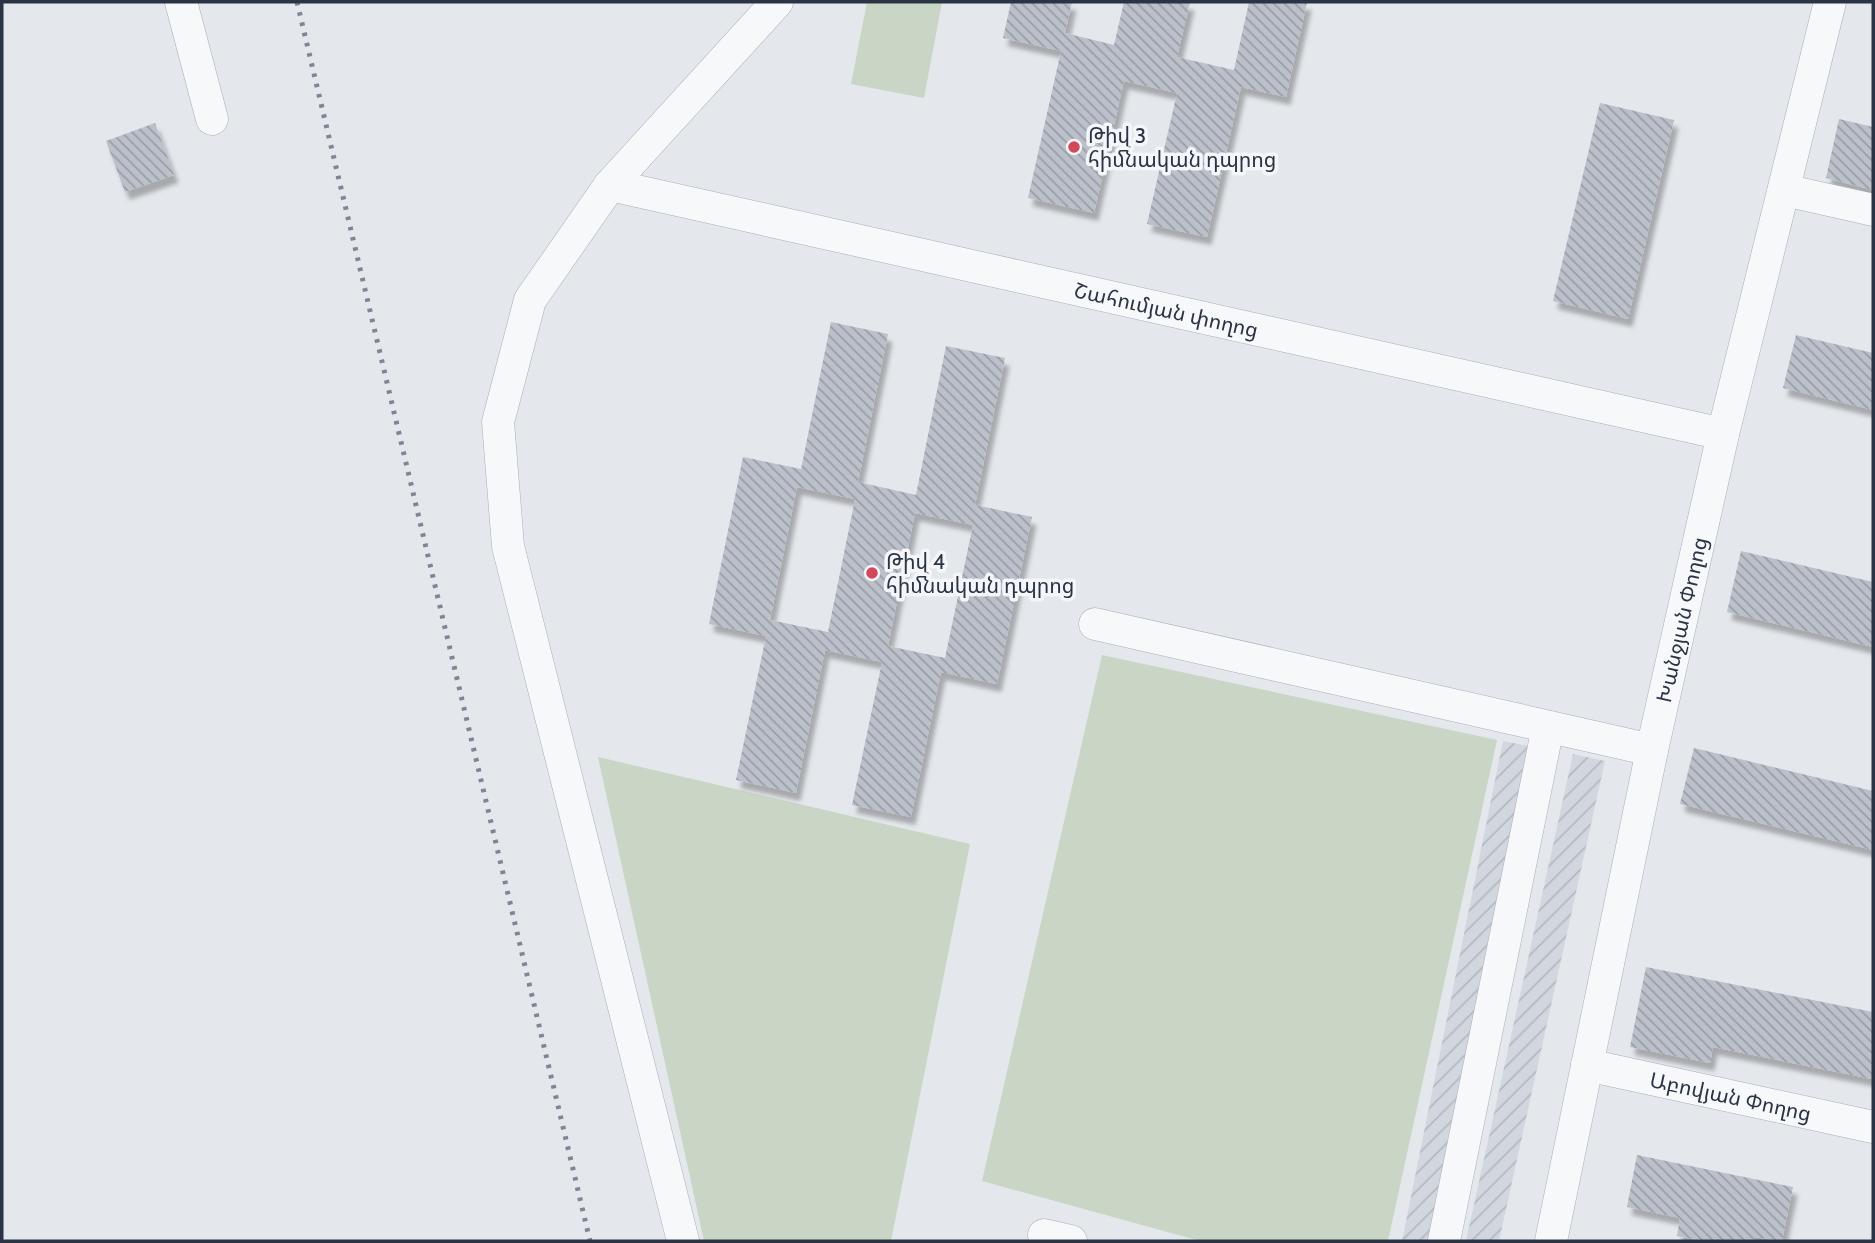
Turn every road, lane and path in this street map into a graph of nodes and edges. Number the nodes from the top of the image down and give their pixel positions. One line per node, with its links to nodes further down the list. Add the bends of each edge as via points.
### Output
1 (181, 2): 4 (street)
2 (777, 2): 5 (street)
3 (1830, 2): 6 (street, Խանջյան Փողոց)
4 (212, 119)
5 (610, 185): 8 (street, Շահումյան փողոց); 14 (street, via 530,300 498,422 508,547)
6 (1784, 190): 7 (street); 8 (street, Խանջյան Փողոց)
7 (1873, 210)
8 (1723, 434): 11 (street, Խանջյան Փողոց)
9 (1096, 624): 10 (street)
10 (1548, 727): 11 (street); 15 (street)
11 (1652, 750): 12 (street, Խանջյան Փողոց)
12 (1587, 1065): 13 (street, Աբովյան Փողոց); 16 (street, Խանջյան Փողոց)
13 (1873, 1127)
14 (684, 1241)
15 (1444, 1241)
16 (1551, 1241)

